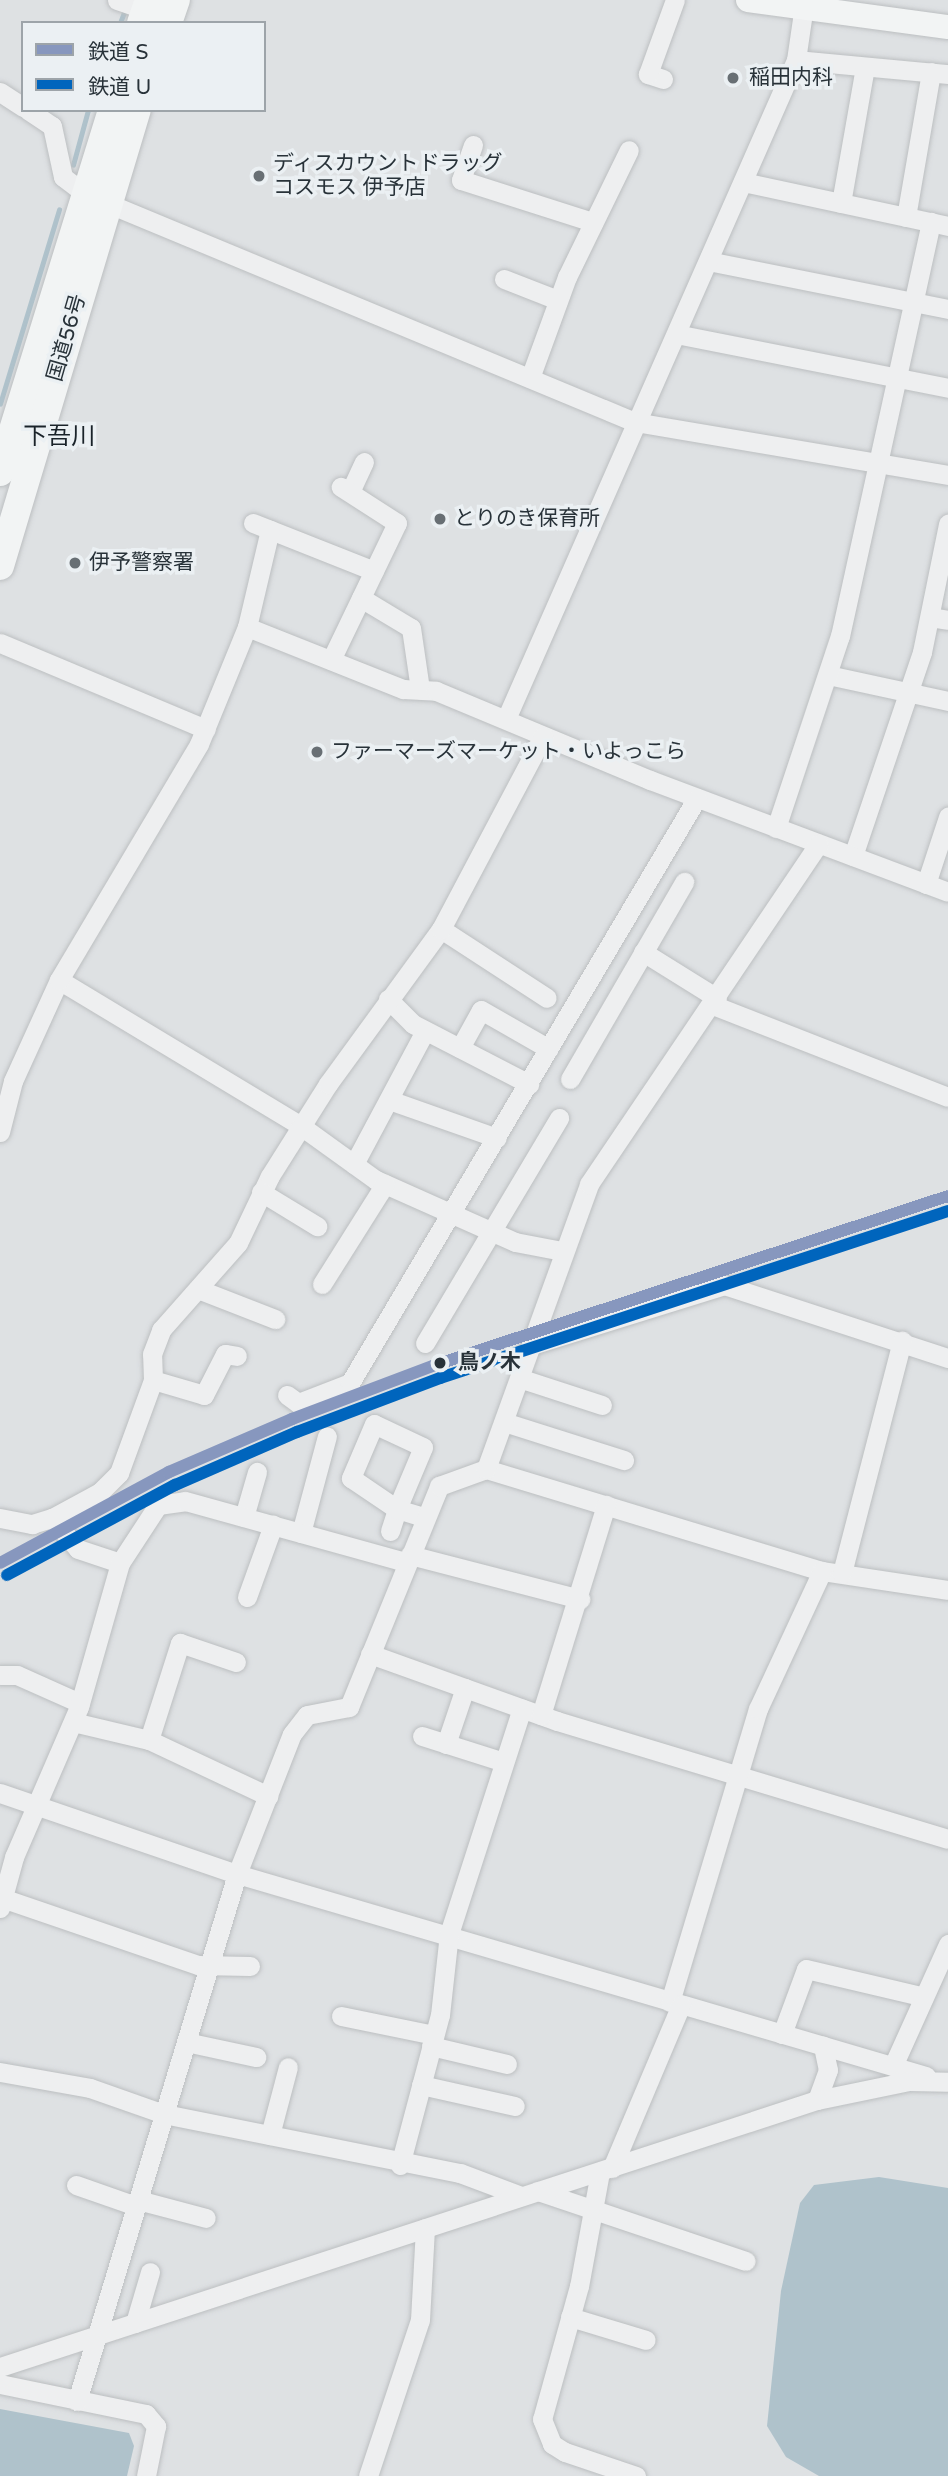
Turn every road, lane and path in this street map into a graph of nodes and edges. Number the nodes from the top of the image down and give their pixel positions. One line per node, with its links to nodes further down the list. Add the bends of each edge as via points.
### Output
1 (117, 0): 6 (street)
2 (176, 0): 6 (highway)
3 (675, 0): 11 (street, via 648,74)
4 (748, 0): 5 (main road)
5 (803, 12): 7 (main road); 8 (street)
6 (151, 14)
7 (948, 27)
8 (796, 61): 9 (street); 19 (street)
9 (865, 66): 10 (street); 21 (street)
10 (939, 73): 22 (street)
11 (663, 79)
12 (0, 92): 13 (street)
13 (21, 106)
14 (31, 112): 20 (street, via 52,126 63,177)
15 (112, 112): 20 (highway, 国道56号)
16 (135, 112): 20 (highway, 国道56号)
17 (473, 145): 23 (street, via 461,180)
18 (629, 150): 23 (street)
19 (743, 182): 21 (street); 25 (street)
20 (95, 198): 31 (street); 37 (highway, 国道56号); 40 (highway, 国道56号)
21 (841, 203): 22 (street)
22 (906, 217): 24 (street)
23 (593, 222): 27 (street)
24 (939, 224): 28 (street)
25 (708, 261): 28 (street); 30 (street)
26 (504, 279): 27 (street)
27 (558, 300): 31 (street)
28 (913, 302): 29 (street); 32 (street)
29 (948, 309)
30 (676, 334): 32 (street); 34 (street)
31 (530, 378): 34 (street)
32 (896, 378): 33 (street); 35 (street)
33 (948, 388)
34 (635, 422): 35 (street); 51 (street)
35 (877, 461): 38 (street); 47 (street)
36 (365, 462): 41 (street, via 346,490 397,523)
37 (0, 472)
38 (948, 475)
39 (947, 536): 43 (street)
40 (0, 566)
41 (374, 571): 42 (street); 44 (street, via 261,526)
42 (361, 598): 46 (street); 48 (street, via 411,628)
43 (939, 618): 49 (street)
44 (247, 626): 46 (street); 52 (street)
45 (0, 643): 52 (street)
46 (331, 660): 48 (street, via 403,689)
47 (828, 676): 49 (street); 56 (street)
48 (420, 689): 51 (street)
49 (908, 693): 50 (street); 58 (street)
50 (948, 701)
51 (506, 719): 53 (street)
52 (206, 729): 64 (street)
53 (543, 736): 54 (street); 62 (street)
54 (697, 799): 56 (street); 70 (street)
55 (948, 817): 60 (street)
56 (776, 828): 57 (street)
57 (818, 844): 58 (street); 67 (street)
58 (853, 856): 60 (street)
59 (684, 882): 63 (street)
60 (926, 884): 61 (street)
61 (948, 892)
62 (440, 929): 65 (street); 66 (street)
63 (643, 952): 67 (street); 71 (street)
64 (59, 980): 76 (street); 77 (street, via 13,1081)
65 (547, 998)
66 (388, 999): 68 (street); 76 (street)
67 (715, 1001): 73 (street); 85 (street, via 589,1184)
68 (425, 1031): 69 (street); 74 (street)
69 (460, 1048): 70 (street, via 481,1010); 72 (street)
70 (549, 1049): 72 (street)
71 (570, 1079)
72 (529, 1084): 78 (street)
73 (948, 1097)
74 (392, 1101): 78 (street); 79 (street)
75 (559, 1118): 84 (street)
76 (301, 1126): 79 (street); 81 (street)
77 (0, 1132)
78 (497, 1138): 82 (street)
79 (354, 1164): 80 (street)
80 (385, 1184): 82 (street); 86 (street)
81 (261, 1192): 83 (street); 87 (street, via 238,1243)
82 (453, 1213): 84 (street); 96 (street, via 350,1383 298,1403)
83 (317, 1226)
84 (493, 1231): 85 (street); 90 (street)
85 (562, 1251): 91 (street)
86 (322, 1284)
87 (198, 1289): 88 (street); 95 (street, via 161,1331 152,1354)
88 (275, 1320)
89 (902, 1340): 91 (street, via 715,1285); 93 (street); 113 (street)
90 (425, 1343)
91 (535, 1344): 94 (street)
92 (237, 1356): 95 (street, via 225,1354 204,1395)
93 (948, 1358)
94 (522, 1379): 97 (street); 98 (street)
95 (153, 1380): 107 (street, via 119,1472 100,1492)
96 (287, 1395)
97 (601, 1405)
98 (505, 1422): 100 (street); 101 (street)
99 (327, 1436): 110 (street)
100 (624, 1460)
101 (486, 1469): 103 (street); 105 (street, via 439,1486)
102 (257, 1472): 104 (street)
103 (606, 1506): 113 (street); 116 (street)
104 (244, 1517): 108 (street); 112 (street, via 170,1500 150,1514)
105 (424, 1517): 109 (street, via 397,1509); 111 (street)
106 (0, 1518): 107 (street, via 32,1524)
107 (52, 1518): 112 (street, via 78,1549)
108 (274, 1525): 110 (street); 115 (street)
109 (390, 1531)
110 (301, 1533): 111 (street)
111 (408, 1558): 116 (street); 117 (street)
112 (120, 1563): 121 (street)
113 (832, 1572): 114 (street); 129 (street, via 763,1695)
114 (948, 1590)
115 (247, 1597)
116 (580, 1599): 123 (street)
117 (370, 1654): 120 (street); 131 (street, via 349,1707 300,1720)
118 (236, 1662): 126 (street, via 180,1643)
119 (0, 1675): 121 (street, via 17,1675)
120 (465, 1688): 122 (street); 127 (street)
121 (80, 1703): 124 (street)
122 (522, 1708): 123 (street); 128 (street)
123 (541, 1715): 129 (street)
124 (73, 1722): 126 (street); 132 (street)
125 (422, 1736): 127 (street)
126 (149, 1740): 131 (street)
127 (446, 1744): 128 (street)
128 (504, 1762): 136 (street)
129 (738, 1777): 133 (street); 141 (street)
130 (0, 1793): 132 (street)
131 (268, 1796): 134 (street)
132 (36, 1804): 134 (street); 135 (street)
133 (948, 1839)
134 (237, 1874): 136 (street); 139 (street)
135 (1, 1903): 139 (street)
136 (449, 1934): 141 (street); 144 (street)
137 (948, 1944): 140 (street)
138 (250, 1966): 139 (street)
139 (209, 1967): 145 (street)
140 (924, 1997): 143 (street, via 806,1969); 149 (street)
141 (675, 2004): 143 (street); 159 (street)
142 (341, 2016): 144 (street)
143 (782, 2034): 146 (street)
144 (433, 2040): 148 (street); 153 (street)
145 (186, 2042): 147 (street); 156 (street)
146 (823, 2046): 149 (street); 154 (street, via 828,2070)
147 (256, 2057)
148 (508, 2064)
149 (893, 2066): 152 (street)
150 (288, 2067): 157 (street)
151 (0, 2072): 156 (street, via 90,2088)
152 (948, 2082): 154 (street, via 909,2081)
153 (421, 2085): 155 (street); 158 (street)
154 (817, 2100): 159 (street)
155 (506, 2108)
156 (163, 2114): 157 (street); 162 (street)
157 (270, 2135): 158 (street)
158 (400, 2165): 161 (street, via 460,2174)
159 (606, 2170): 161 (street); 163 (street)
160 (76, 2185): 162 (street)
161 (530, 2193): 163 (street); 165 (street)
162 (137, 2203): 164 (street); 170 (street)
163 (592, 2213): 166 (street); 168 (street)
164 (206, 2218)
165 (425, 2228): 169 (street); 176 (street, via 420,2320)
166 (746, 2261)
167 (150, 2272): 169 (street)
168 (570, 2317): 171 (street); 177 (street, via 542,2419 545,2434 565,2452)
169 (135, 2323): 170 (street)
170 (98, 2335): 172 (street); 174 (street)
171 (646, 2340)
172 (0, 2367)
173 (0, 2384): 174 (street)
174 (77, 2401): 175 (street, via 153,2419)
175 (146, 2476)
176 (368, 2476)
177 (636, 2476)

